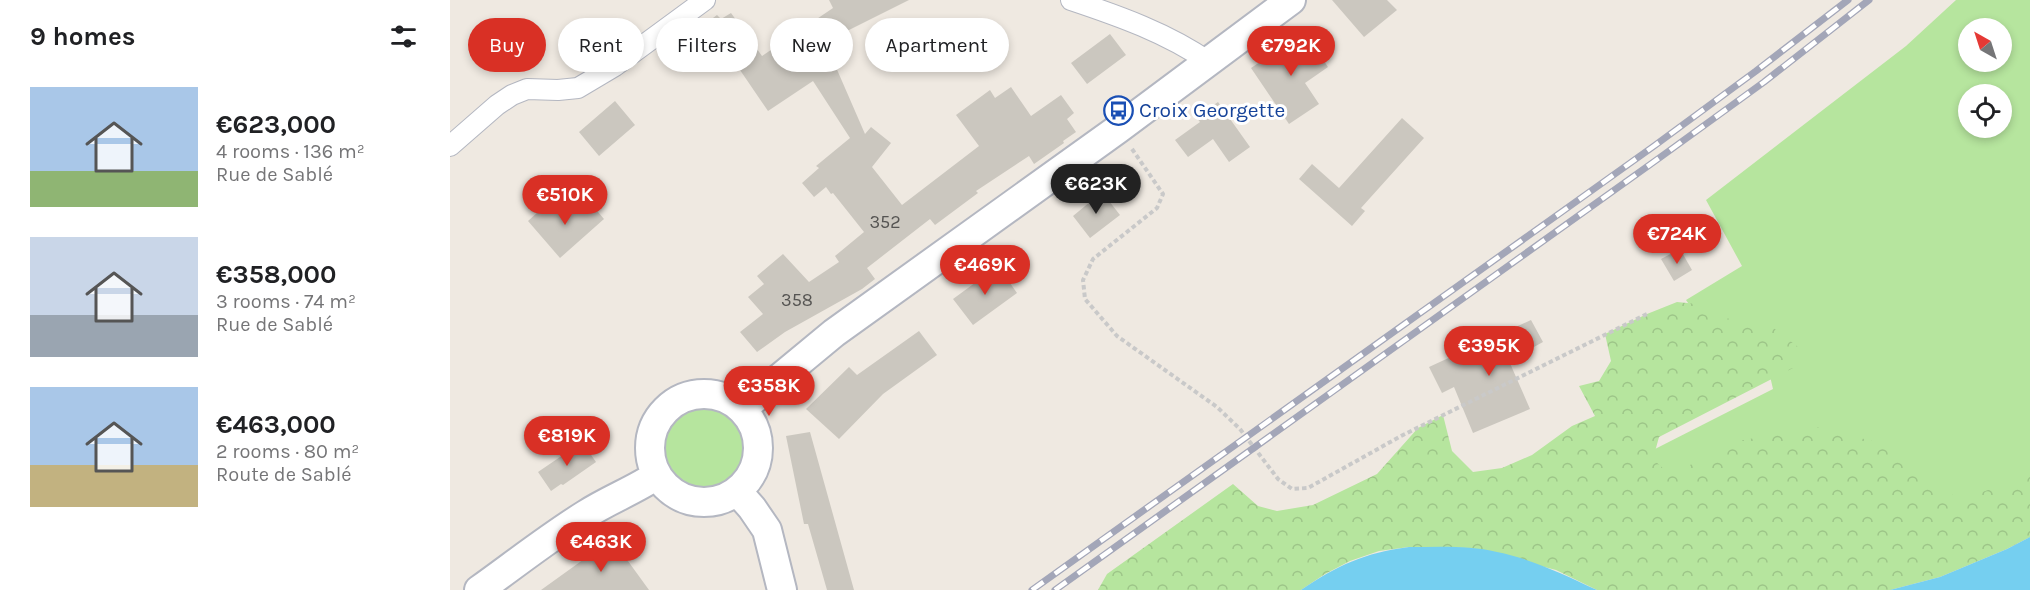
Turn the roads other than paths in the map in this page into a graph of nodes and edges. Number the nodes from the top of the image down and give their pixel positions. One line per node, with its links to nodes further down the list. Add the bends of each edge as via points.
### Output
1 (705, 0): 5 (street, via 615,66 578,87 527,89 512,95)
2 (1071, 0): 4 (street, via 1174,40)
3 (1292, 0): 4 (main road)
4 (1209, 62): 6 (main road, via 834,333)
5 (450, 146)
6 (740, 407): 7 (main road, via 710,393 692,394 664,411 650,442); 8 (main road, via 751,419 758,449 756,465)
7 (657, 475): 8 (main road, via 684,498 703,502); 9 (main road, via 584,516)
8 (737, 491): 10 (main road, via 767,530)
9 (479, 590)
10 (782, 590)

